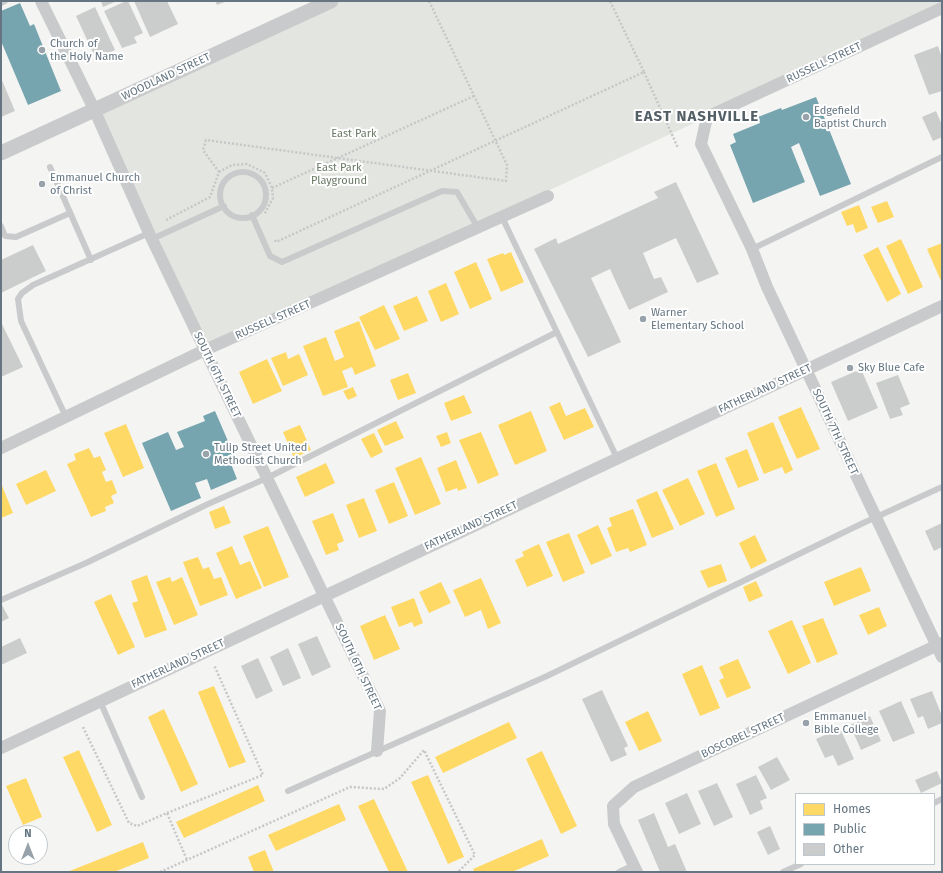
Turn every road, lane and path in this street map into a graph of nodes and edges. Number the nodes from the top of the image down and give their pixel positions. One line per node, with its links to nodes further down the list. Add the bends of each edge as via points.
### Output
1 (5, 1): 6 (lane)
2 (41, 1): 10 (street, SOUTH 6TH STREET)
3 (331, 1): 10 (street, WOODLAND STREET)
4 (429, 1): 9 (path)
5 (610, 1): 8 (path)
6 (1, 3)
7 (942, 8): 11 (street, RUSSELL STREET)
8 (644, 72): 12 (path); 13 (path)
9 (474, 96): 12 (path); 16 (path)
10 (94, 110): 14 (street, WOODLAND STREET); 31 (street, SOUTH 6TH STREET)
11 (707, 117): 32 (street, SOUTH 7TH STREET, via 701,144)
12 (496, 140): 18 (path); 18 (path, via 507,165 506,181)
13 (678, 148)
14 (1, 153)
15 (942, 157): 32 (lane)
16 (337, 158): 18 (path); 19 (path, via 206,140 203,150); 20 (path)
17 (50, 167): 23 (lane)
18 (430, 171): 30 (path, via 276,242)
19 (219, 172): 20 (path, via 232,166 247,164 265,174); 27 (path, via 210,198)
20 (272, 188): 26 (path, via 273,198 264,214)
21 (548, 196): 25 (street, RUSSELL STREET)
22 (224, 206): 24 (lane, via 233,215); 24 (lane, via 220,197 223,184 232,175 248,172 261,180 266,195 261,209); 31 (lane)
23 (70, 214): 28 (lane, via 16,237 5,236); 33 (lane)
24 (252, 215): 29 (lane, via 270,256 282,262 442,191 457,192)
25 (502, 217): 29 (street, RUSSELL STREET); 35 (lane)
26 (267, 221)
27 (160, 223)
28 (1, 226)
29 (478, 228): 36 (street, RUSSELL STREET)
30 (273, 235)
31 (151, 236): 33 (lane); 36 (street, SOUTH 6TH STREET)
32 (752, 249): 37 (street, SOUTH 7TH STREET, via 766,288)
33 (91, 260): 38 (lane, via 34,285 18,299 21,321)
34 (942, 306): 37 (street, FATHERLAND STREET)
35 (558, 332): 40 (lane); 41 (lane)
36 (205, 350): 38 (street, RUSSELL STREET); 41 (street, SOUTH 6TH STREET)
37 (806, 370): 40 (street, FATHERLAND STREET); 43 (street, SOUTH 7TH STREET)
38 (66, 417): 39 (street, RUSSELL STREET)
39 (1, 448)
40 (617, 458): 44 (street, FATHERLAND STREET)
41 (267, 478): 44 (street, SOUTH 6TH STREET); 45 (lane)
42 (942, 487): 43 (lane)
43 (876, 518): 46 (street, SOUTH 7TH STREET); 51 (lane, via 547,676)
44 (324, 596): 49 (street, FATHERLAND STREET); 51 (street, SOUTH 6TH STREET, via 380,711)
45 (1, 600)
46 (939, 644): 47 (street, SOUTH 7TH STREET); 56 (street, BOSCOBEL STREET, via 634,786 613,806 614,824)
47 (942, 657)
48 (214, 665): 54 (path, via 263,775)
49 (100, 701): 50 (street, FATHERLAND STREET); 53 (lane)
50 (1, 748)
51 (377, 751): 52 (lane)
52 (288, 791)
53 (142, 797)
54 (167, 814)
55 (799, 865): 60 (lane)
56 (635, 868): 59 (lane)
57 (160, 872): 58 (path, via 350,787 384,789 400,778 424,750 475,855)
58 (458, 872)
59 (619, 872)
60 (783, 872)

